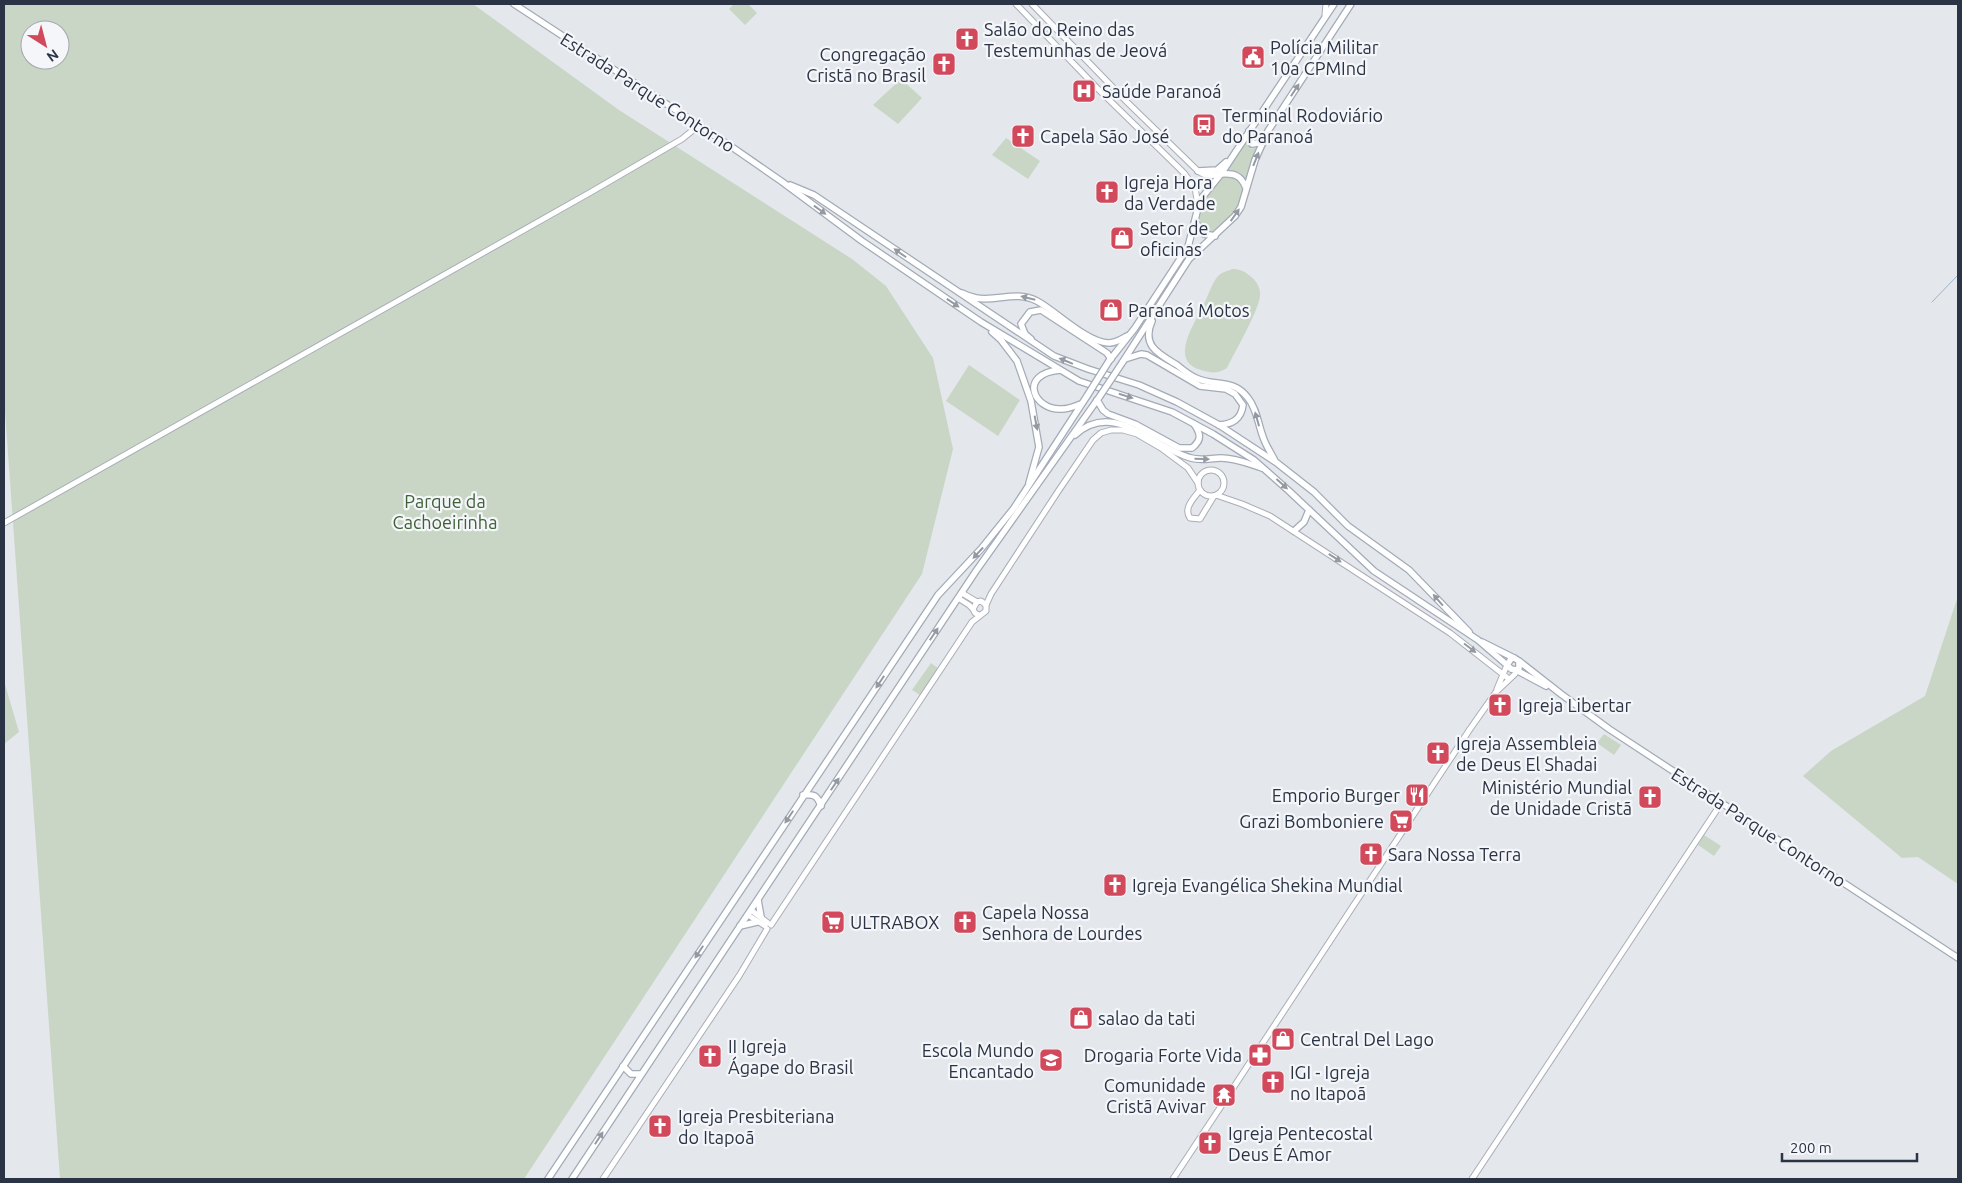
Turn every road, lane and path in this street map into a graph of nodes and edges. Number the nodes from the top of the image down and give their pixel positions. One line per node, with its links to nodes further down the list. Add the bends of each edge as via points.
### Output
1 (514, 4): 12 (main road, Estrada Parque Contorno)
2 (1016, 4): 9 (street)
3 (1326, 4): 7 (street)
4 (1334, 4): 7 (main road)
5 (1351, 4): 13 (main road, one-way to 5)
6 (1033, 5): 8 (street)
7 (1325, 17): 14 (main road)
8 (1052, 24): 9 (street, via 1052,32); 10 (street)
9 (1044, 32): 11 (street)
10 (1064, 37): 11 (street, via 1057,37); 15 (street)
11 (1056, 45): 16 (street)
12 (698, 126): 19 (main road, Estrada Parque Contorno); 48 (street, via 682,139 591,192)
13 (1268, 131): 14 (main road, via 1255,144 1251,142); 20 (main road, one-way to 13)
14 (1249, 132): 17 (main road, via 1224,165 1213,171); 18 (main road)
15 (1169, 143): 16 (street, via 1167,150); 17 (street)
16 (1161, 150): 21 (street, via 1195,188)
17 (1198, 171): 18 (street, via 1203,175)
18 (1221, 174): 20 (main road, via 1235,174); 21 (main road)
19 (781, 181): 24 (main road, one-way to 19, via 814,195); 26 (main road, one-way to 26)
20 (1246, 188): 23 (main road, one-way to 20, via 1241,207)
21 (1198, 206): 22 (main road)
22 (1195, 222): 23 (main road, via 1200,232); 27 (main road, via 1188,247)
23 (1215, 236): 25 (main road, via 1189,259)
24 (953, 289): 27 (main road, one-way to 24, via 1109,343 1099,341 1037,301 1021,296 977,298); 28 (main road)
25 (1161, 301): 30 (main road); 37 (main road, one-way to 25, via 1248,397 1229,384 1196,378 1152,348 1148,336)
26 (981, 322): 31 (main road, Estrada Parque Contorno); 42 (main road, one-way to 42, via 1014,356 1031,401 1039,447)
27 (1129, 335): 29 (main road)
28 (1042, 349): 29 (main road, via 1025,334 1021,324 1025,316 1035,310 1041,310 1107,352); 35 (main road, one-way to 28, via 1139,385 1068,363)
29 (1110, 360): 33 (main road, bridge)
30 (1123, 361): 32 (main road, bridge); 35 (main road, via 1147,355 1200,386 1226,389 1235,394 1243,405 1242,413 1235,422)
31 (1060, 370): 33 (main road, via 1038,376 1034,385 1035,395 1042,403 1055,409); 34 (main road, Estrada Parque Contorno, one-way to 34, via 1079,381 1156,406)
32 (1098, 398): 34 (main road, via 1108,414 1136,424 1179,448 1192,448 1199,442 1199,432); 36 (main road)
33 (1081, 404): 42 (main road)
34 (1194, 423): 39 (main road, Estrada Parque Contorno)
35 (1219, 425): 37 (main road)
36 (1064, 445): 39 (main road, one-way to 39, via 1094,423 1115,423 1190,458 1235,459); 50 (main road)
37 (1277, 463): 53 (main road, one-way to 37, via 1409,570 1348,526 1314,492)
38 (1188, 468): 40 (street); 41 (street); 51 (street, via 1137,434 1123,430 1101,433 1059,490 991,594)
39 (1266, 469): 47 (main road, Estrada Parque Contorno, one-way to 47)
40 (1203, 472): 41 (street); 44 (street, via 1218,471 1224,479)
41 (1198, 482): 43 (street)
42 (1027, 490): 62 (main road, one-way to 62, via 995,533 938,595)
43 (1200, 490): 45 (street, via 1203,494); 45 (street, via 1188,508 1190,518 1200,519)
44 (1223, 490): 45 (street); 46 (street)
45 (1215, 496): 46 (street)
46 (1230, 501): 49 (street, via 1260,510)
47 (1309, 510): 49 (main road, via 1304,522); 53 (main road, Estrada Parque Contorno, via 1374,571)
48 (4, 523)
49 (1294, 532): 58 (street, one-way to 58, via 1450,633)
50 (960, 595): 51 (street); 52 (street); 64 (main road, one-way to 50)
51 (981, 603): 52 (street); 52 (street, via 986,611)
52 (976, 612): 69 (street, via 783,909)
53 (1471, 636): 54 (main road, Estrada Parque Contorno)
54 (1478, 640): 55 (main road, Estrada Parque Contorno); 56 (main road, Estrada Parque Contorno)
55 (1517, 660): 56 (main road, via 1509,661); 57 (main road, via 1519,668); 61 (main road, Estrada Parque Contorno)
56 (1507, 665): 57 (main road); 58 (street)
57 (1516, 670): 59 (street); 61 (main road, Estrada Parque Contorno)
58 (1502, 675): 59 (street); 60 (street)
59 (1509, 679): 60 (street)
60 (1496, 692): 76 (street)
61 (1561, 694): 63 (main road, Estrada Parque Contorno)
62 (803, 795): 64 (main road, via 814,795); 71 (main road, one-way to 71)
63 (1722, 802): 70 (main road, Estrada Parque Contorno); 77 (street)
64 (821, 806): 65 (main road)
65 (758, 900): 66 (main road); 67 (main road)
66 (750, 913): 67 (street); 68 (main road)
67 (759, 920): 68 (main road); 69 (street)
68 (740, 926): 72 (main road)
69 (768, 926): 75 (street, via 759,945)
70 (1958, 958)
71 (623, 1066): 72 (main road, via 631,1074); 73 (main road)
72 (641, 1074): 74 (main road, one-way to 72)
73 (548, 1179)
74 (572, 1179)
75 (603, 1179)
76 (1173, 1179)
77 (1472, 1179)

